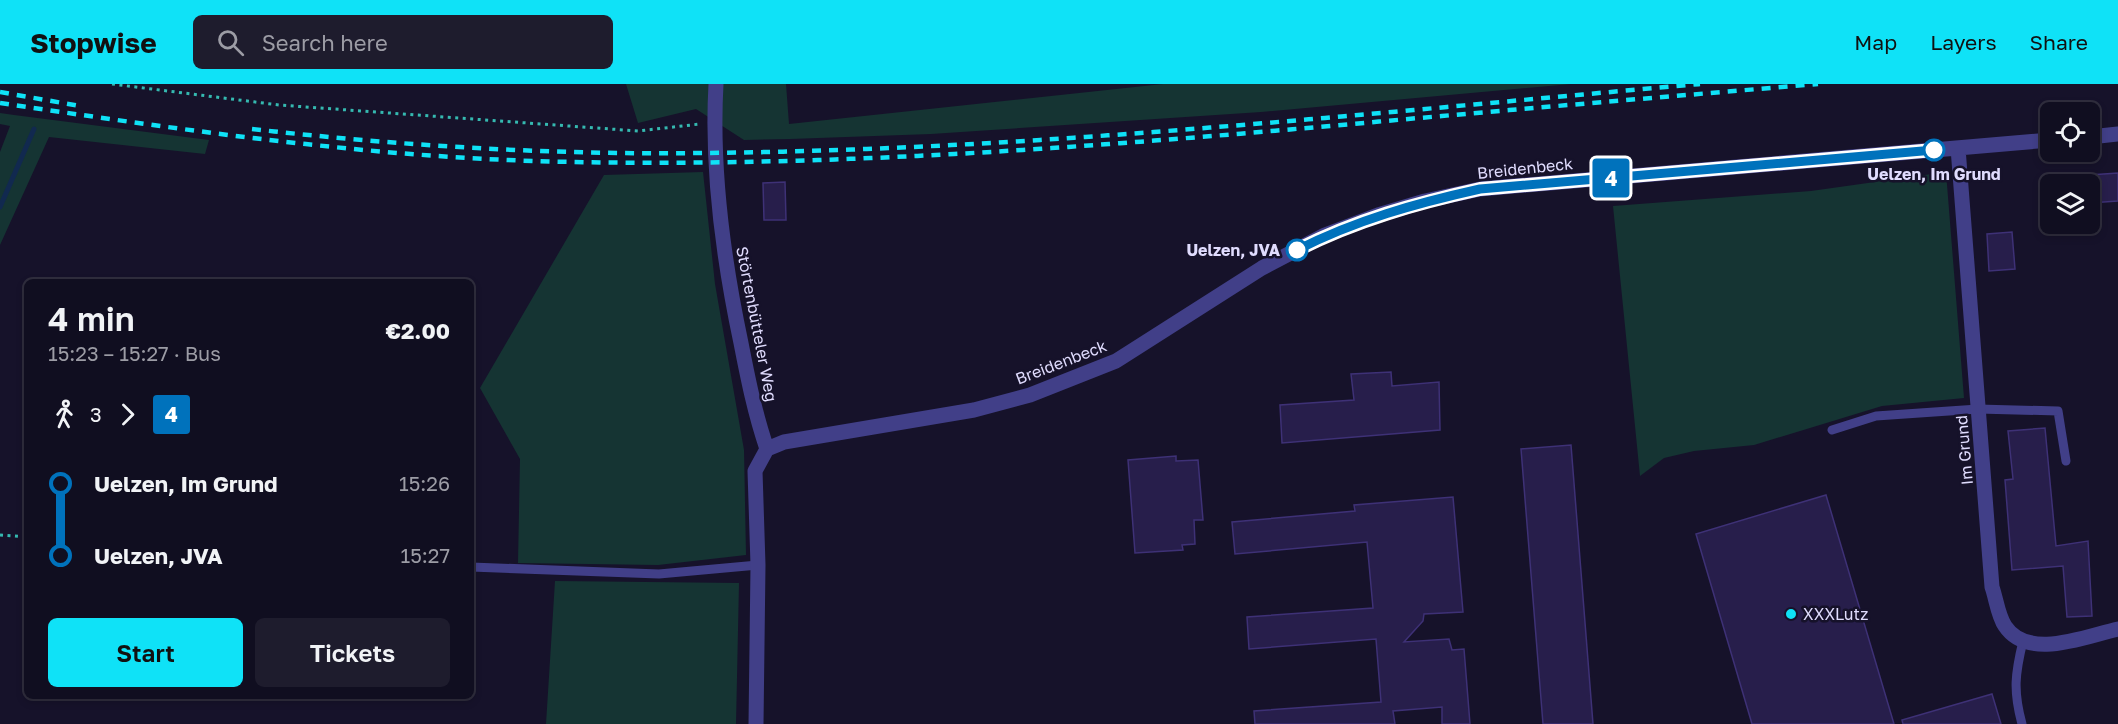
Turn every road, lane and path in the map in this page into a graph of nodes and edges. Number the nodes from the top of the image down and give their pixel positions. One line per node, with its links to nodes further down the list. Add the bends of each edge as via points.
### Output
1 (112, 84): 3 (path, via 279,105 638,131)
2 (716, 84): 3 (street, Störtenbütteler Weg)
3 (714, 122): 10 (street, Störtenbütteler Weg, via 728,280)
4 (2118, 134): 5 (street)
5 (2100, 136)
6 (2040, 141): 7 (street, Breidenbeck)
7 (1958, 148): 8 (street, Im Grund); 10 (street, Breidenbeck, via 1480,189 1425,201 1325,235 1262,268 1116,361 1030,396 974,410 784,442)
8 (1978, 409): 9 (lane, via 1876,416); 11 (lane, via 2058,411); 17 (street, Im Grund, via 1992,586 2004,626)
9 (1832, 430)
10 (767, 449): 14 (street, via 755,471)
11 (2066, 461)
12 (0, 535): 13 (path)
13 (24, 537)
14 (758, 565): 15 (lane, via 659,574); 18 (street)
15 (474, 567)
16 (2118, 629): 17 (street, via 2054,644)
17 (2022, 641): 19 (lane, via 2015,674)
18 (756, 724)
19 (2022, 724)

